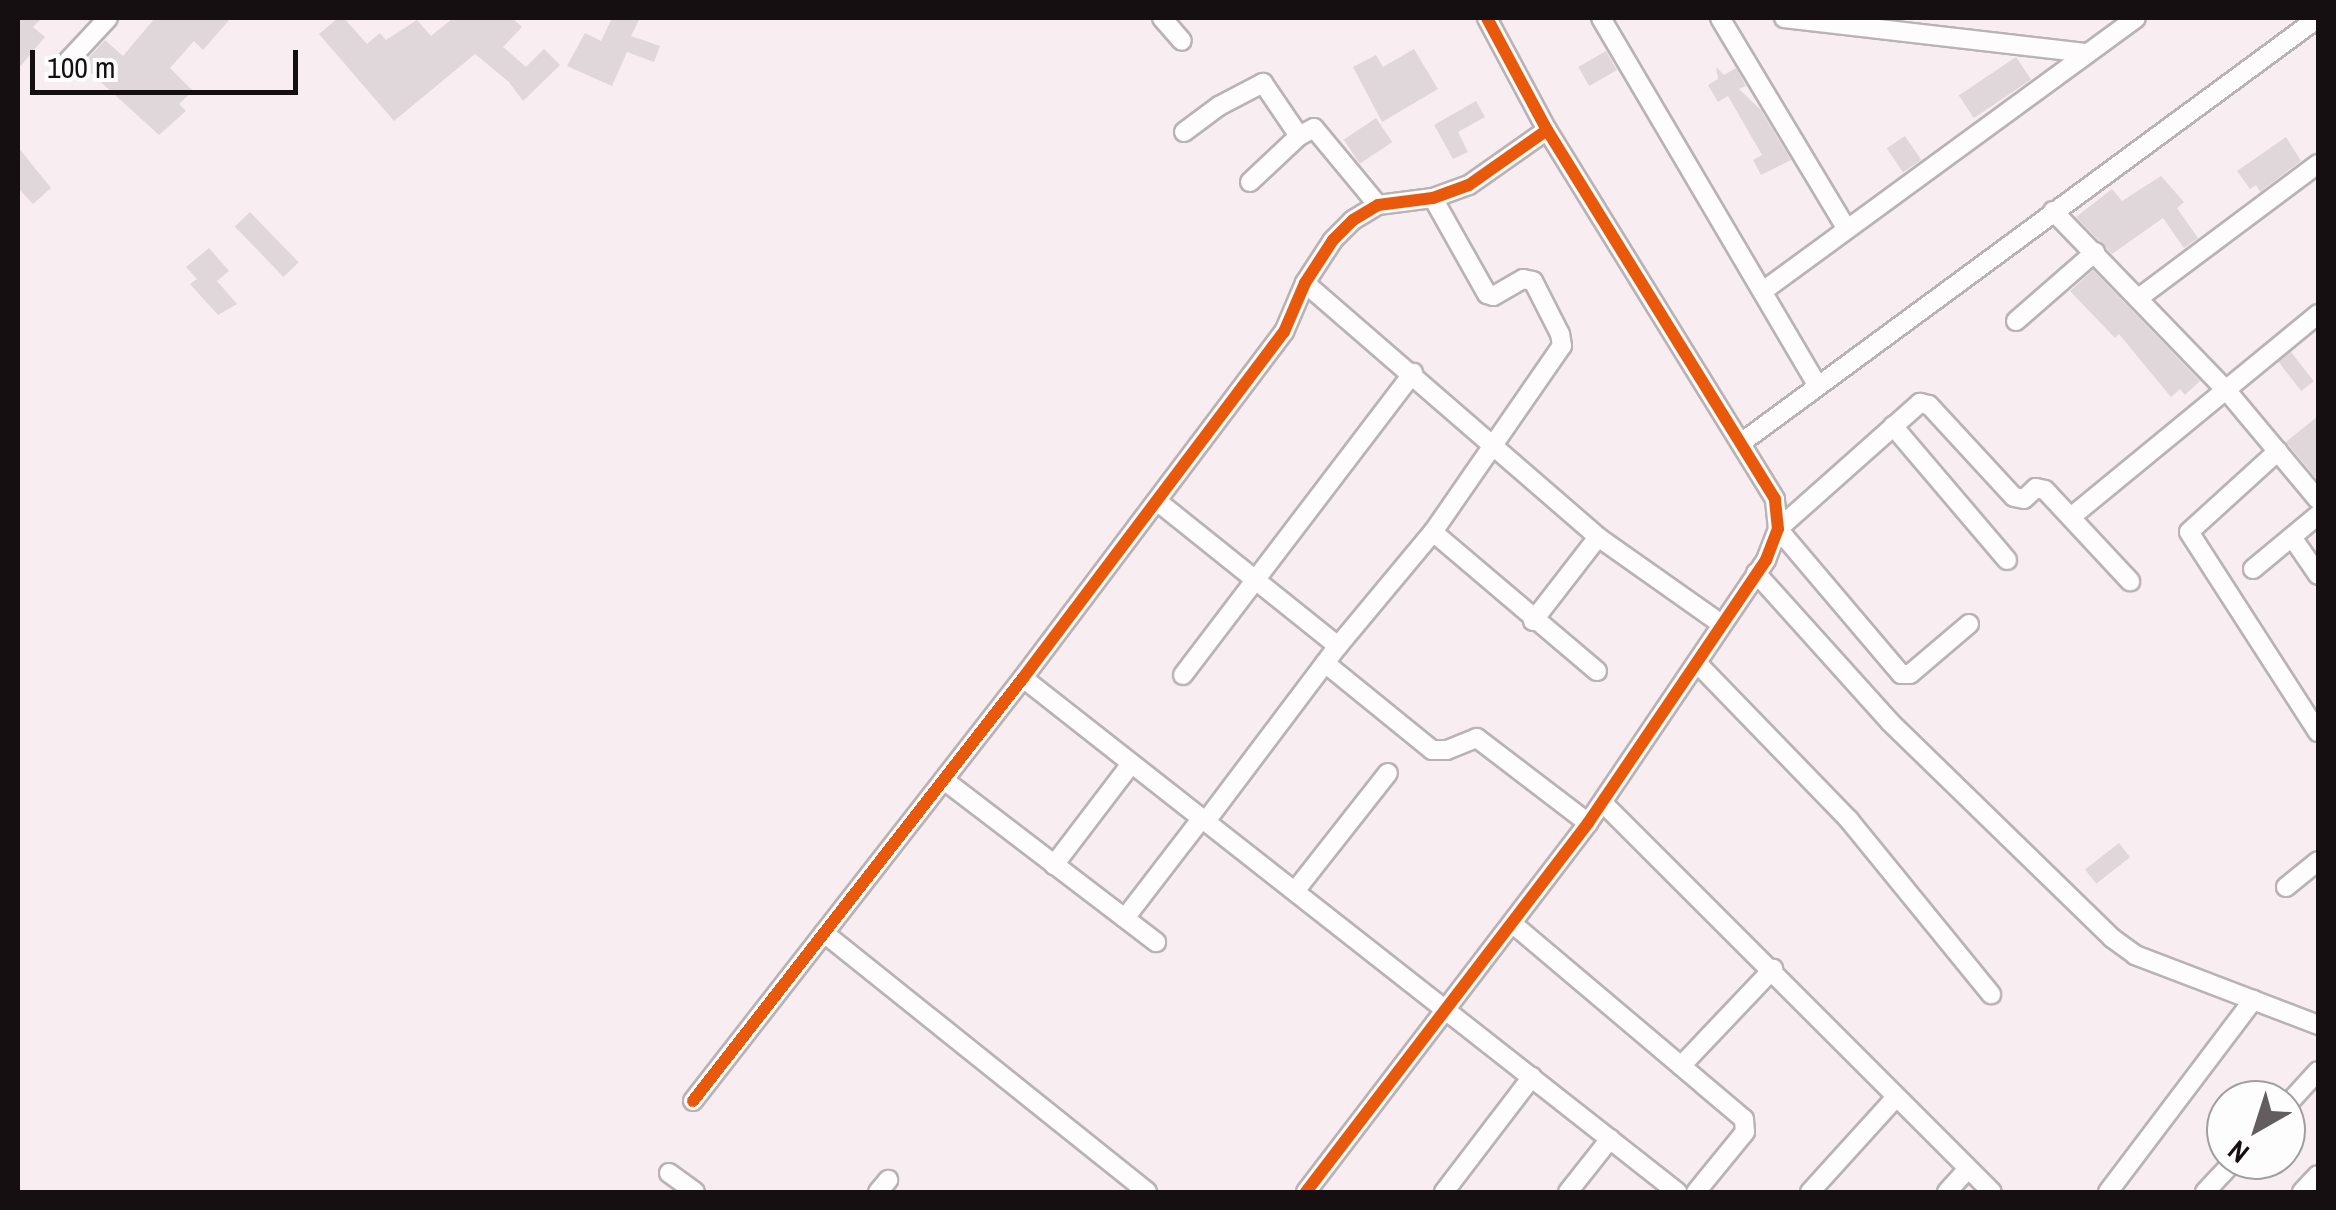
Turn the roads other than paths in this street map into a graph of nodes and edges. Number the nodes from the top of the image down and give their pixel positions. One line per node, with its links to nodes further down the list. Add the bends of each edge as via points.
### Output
1 (108, 18): 11 (street)
2 (1162, 18): 9 (street)
3 (1487, 18): 12 (street)
4 (1601, 18): 23 (street)
5 (1720, 18): 20 (street)
6 (1784, 18): 10 (street)
7 (2136, 18): 10 (street)
8 (2318, 18): 19 (street)
9 (1182, 42)
10 (2087, 53): 20 (street)
11 (67, 62)
12 (1547, 130): 17 (street, via 1469,185); 31 (street)
13 (1184, 132): 14 (street, via 1263,84)
14 (1299, 136): 16 (street); 18 (street, via 1309,129 1320,132)
15 (2315, 174): 24 (street)
16 (1250, 182)
17 (1432, 198): 18 (street); 32 (street, via 1487,294 1528,278 1560,334 1556,359)
18 (1378, 205): 22 (street, via 1333,240)
19 (2054, 211): 21 (street); 28 (street)
20 (1847, 229): 23 (street)
21 (2095, 252): 24 (street); 26 (street)
22 (1304, 283): 27 (street); 35 (street, via 1284,332)
23 (1763, 291): 28 (street)
24 (2140, 297): 29 (street)
25 (2318, 314): 29 (street)
26 (2016, 321)
27 (1413, 373): 32 (street); 46 (street)
28 (1818, 386): 31 (street)
29 (2227, 390): 33 (street); 37 (street)
30 (1892, 426): 37 (street, via 1924,402 2014,497 2024,499 2041,488); 38 (street); 42 (street)
31 (1741, 443): 38 (street, via 1775,498)
32 (1495, 446): 39 (street); 41 (street)
33 (2278, 451): 34 (street); 57 (street, via 2189,532)
34 (2318, 500)
35 (1157, 501): 46 (street); 56 (street)
36 (2318, 515): 40 (street)
37 (2072, 517): 47 (street)
38 (1778, 529): 44 (street); 50 (street, via 1901,674 1910,674)
39 (1433, 532): 48 (street); 51 (street)
40 (2292, 537): 43 (street); 45 (street)
41 (1598, 538): 48 (street); 49 (street)
42 (2007, 560)
43 (2253, 569)
44 (1756, 573): 49 (street); 74 (street, via 1890,722 2112,938 2135,956)
45 (2318, 575)
46 (1255, 580): 51 (street); 55 (street)
47 (2130, 581)
48 (1532, 621): 54 (street)
49 (1720, 623): 52 (street)
50 (1969, 624)
51 (1338, 646): 53 (street)
52 (1697, 662): 63 (street); 73 (street, via 1849,820)
53 (1324, 663): 62 (street); 63 (street, via 1432,750 1477,738)
54 (1597, 671)
55 (1183, 675)
56 (1023, 678): 58 (street); 60 (street)
57 (2318, 732)
58 (1130, 764): 62 (street); 65 (street)
59 (1388, 773): 67 (street)
60 (944, 780): 65 (street); 70 (street)
61 (1605, 805): 72 (street)
62 (1204, 819): 67 (street); 68 (street)
63 (1588, 823): 69 (street)
64 (2318, 860): 66 (street)
65 (1054, 865): 68 (street)
66 (2286, 887)
67 (1296, 891): 75 (street)
68 (1125, 918): 71 (street)
69 (1513, 924): 75 (street); 77 (street)
70 (824, 933): 80 (street); 86 (street)
71 (1156, 942)
72 (1773, 969): 77 (street); 79 (street)
73 (1991, 994)
74 (2253, 1000): 76 (street); 95 (street)
75 (1448, 1010): 78 (street); 87 (street)
76 (2318, 1025)
77 (1681, 1066): 91 (street, via 1746,1125)
78 (1532, 1077): 81 (street); 88 (street)
79 (1896, 1096): 82 (street); 92 (street)
80 (693, 1101)
81 (1610, 1138): 89 (street); 90 (street)
82 (1968, 1168): 93 (street); 94 (street)
83 (669, 1172): 85 (street)
84 (2318, 1175): 96 (street)
85 (696, 1192)
86 (1147, 1192)
87 (1306, 1192)
88 (1444, 1192)
89 (1568, 1192)
90 (1677, 1192)
91 (1696, 1192)
92 (1810, 1192)
93 (1947, 1192)
94 (1992, 1192)
95 (2108, 1192)
96 (2302, 1192)

